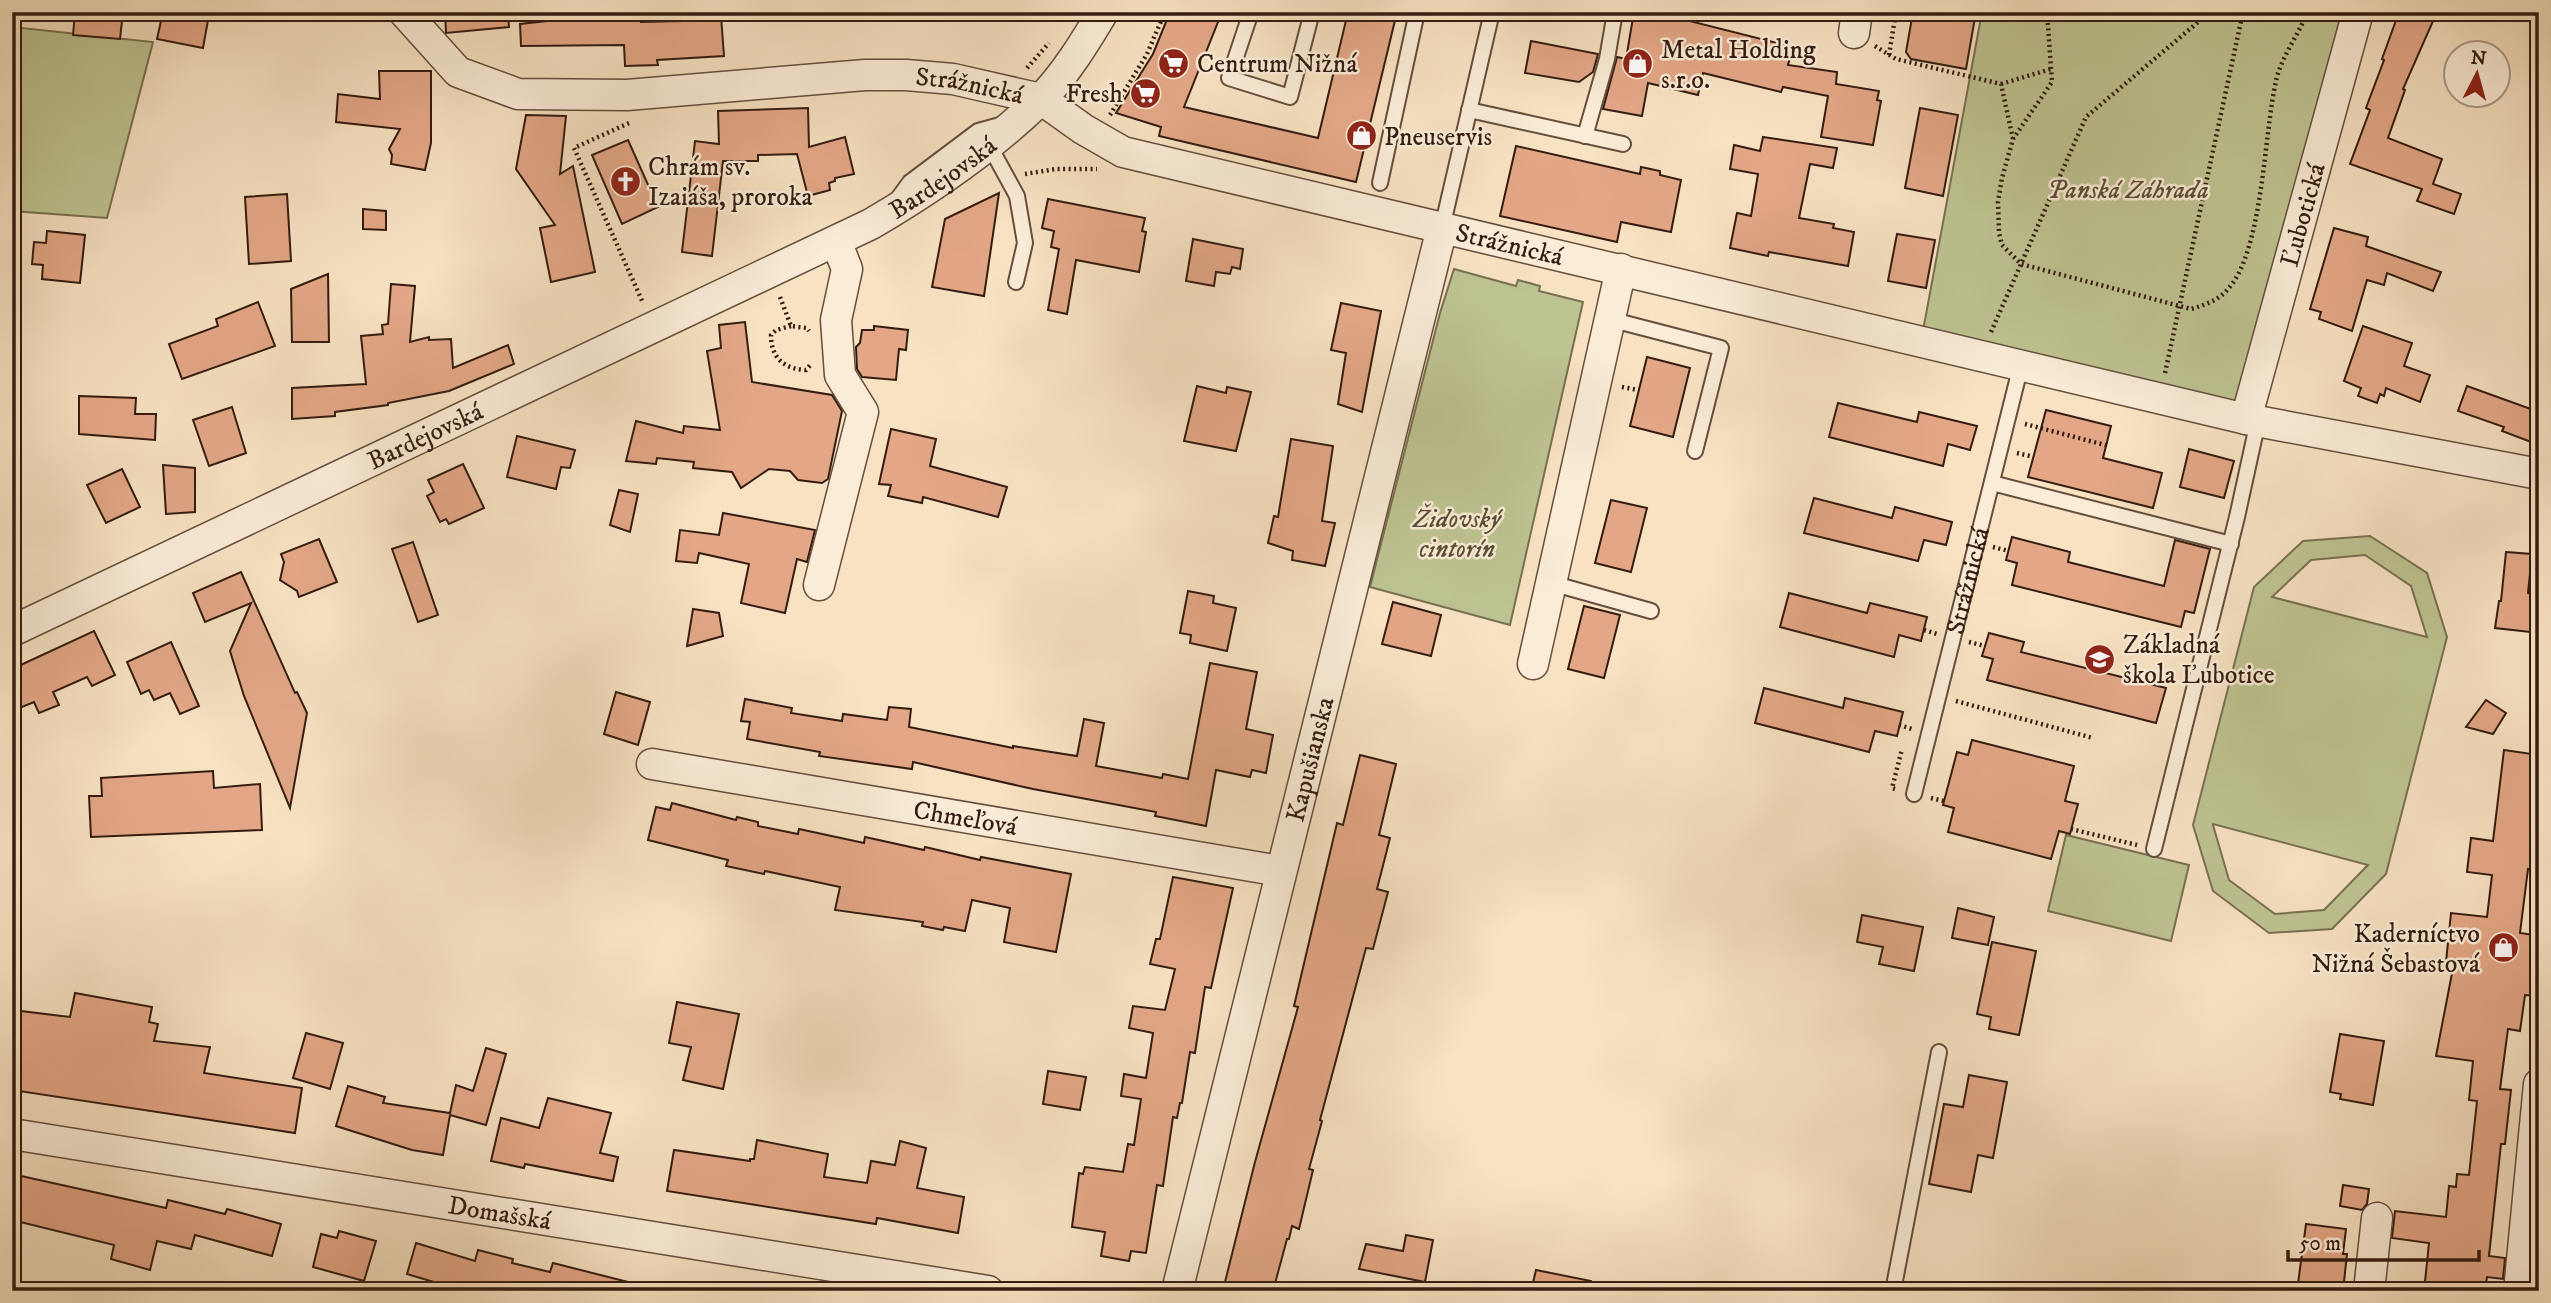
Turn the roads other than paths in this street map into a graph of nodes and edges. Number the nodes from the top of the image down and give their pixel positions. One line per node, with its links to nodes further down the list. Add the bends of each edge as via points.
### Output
1 (404, 12): 9 (street, Strážnická, via 458,72 517,94 627,95 906,75 953,79)
2 (1102, 12): 9 (street, Bardejovská)
3 (1251, 12): 4 (lane, via 1229,78 1290,97)
4 (1312, 12)
5 (1417, 12): 15 (lane)
6 (1492, 12): 10 (lane)
7 (1615, 12): 12 (lane)
8 (2358, 12): 23 (street, Ľubotická)
9 (1041, 99): 11 (street, Bardejovská); 17 (street, Strážnická, via 1123,152)
10 (1469, 110): 12 (lane); 17 (lane)
11 (1015, 121): 13 (street, Bardejovská); 16 (lane, via 978,131 910,182)
12 (1585, 136): 14 (lane)
13 (988, 143): 16 (street, Bardejovská, via 917,198); 20 (lane, via 1017,196 1025,243)
14 (1623, 144)
15 (1380, 183)
16 (888, 214): 18 (street, Bardejovská)
17 (1442, 228): 19 (street, Strážnická); 36 (street, Kapušianska)
18 (835, 241): 29 (street, via 848,269 836,320 840,375 863,412); 31 (street, Bardejovská)
19 (1621, 269): 21 (street); 22 (street, Strážnická)
20 (1016, 282)
21 (1609, 319): 24 (lane, via 1721,348); 28 (street)
22 (2021, 365): 23 (street, Strážnická); 26 (lane, Strážnická)
23 (2252, 419): 25 (street, Strážnická); 27 (lane)
24 (1695, 452)
25 (2539, 474)
26 (1992, 483): 27 (lane); 34 (lane, Strážnická)
27 (2231, 544): 35 (lane)
28 (1551, 583): 30 (lane); 32 (street)
29 (818, 585)
30 (1651, 611)
31 (12, 631)
32 (1533, 664)
33 (652, 764): 36 (street, Chmeľová)
34 (1914, 794)
35 (2154, 849)
36 (1280, 871): 42 (street, Kapušianska)
37 (1940, 1052): 43 (lane)
38 (2539, 1084): 45 (street)
39 (12, 1134): 41 (street, Domašská)
40 (2377, 1218): 44 (street)
41 (988, 1291)
42 (1177, 1291)
43 (1893, 1291)
44 (2369, 1291)
45 (2519, 1291)

